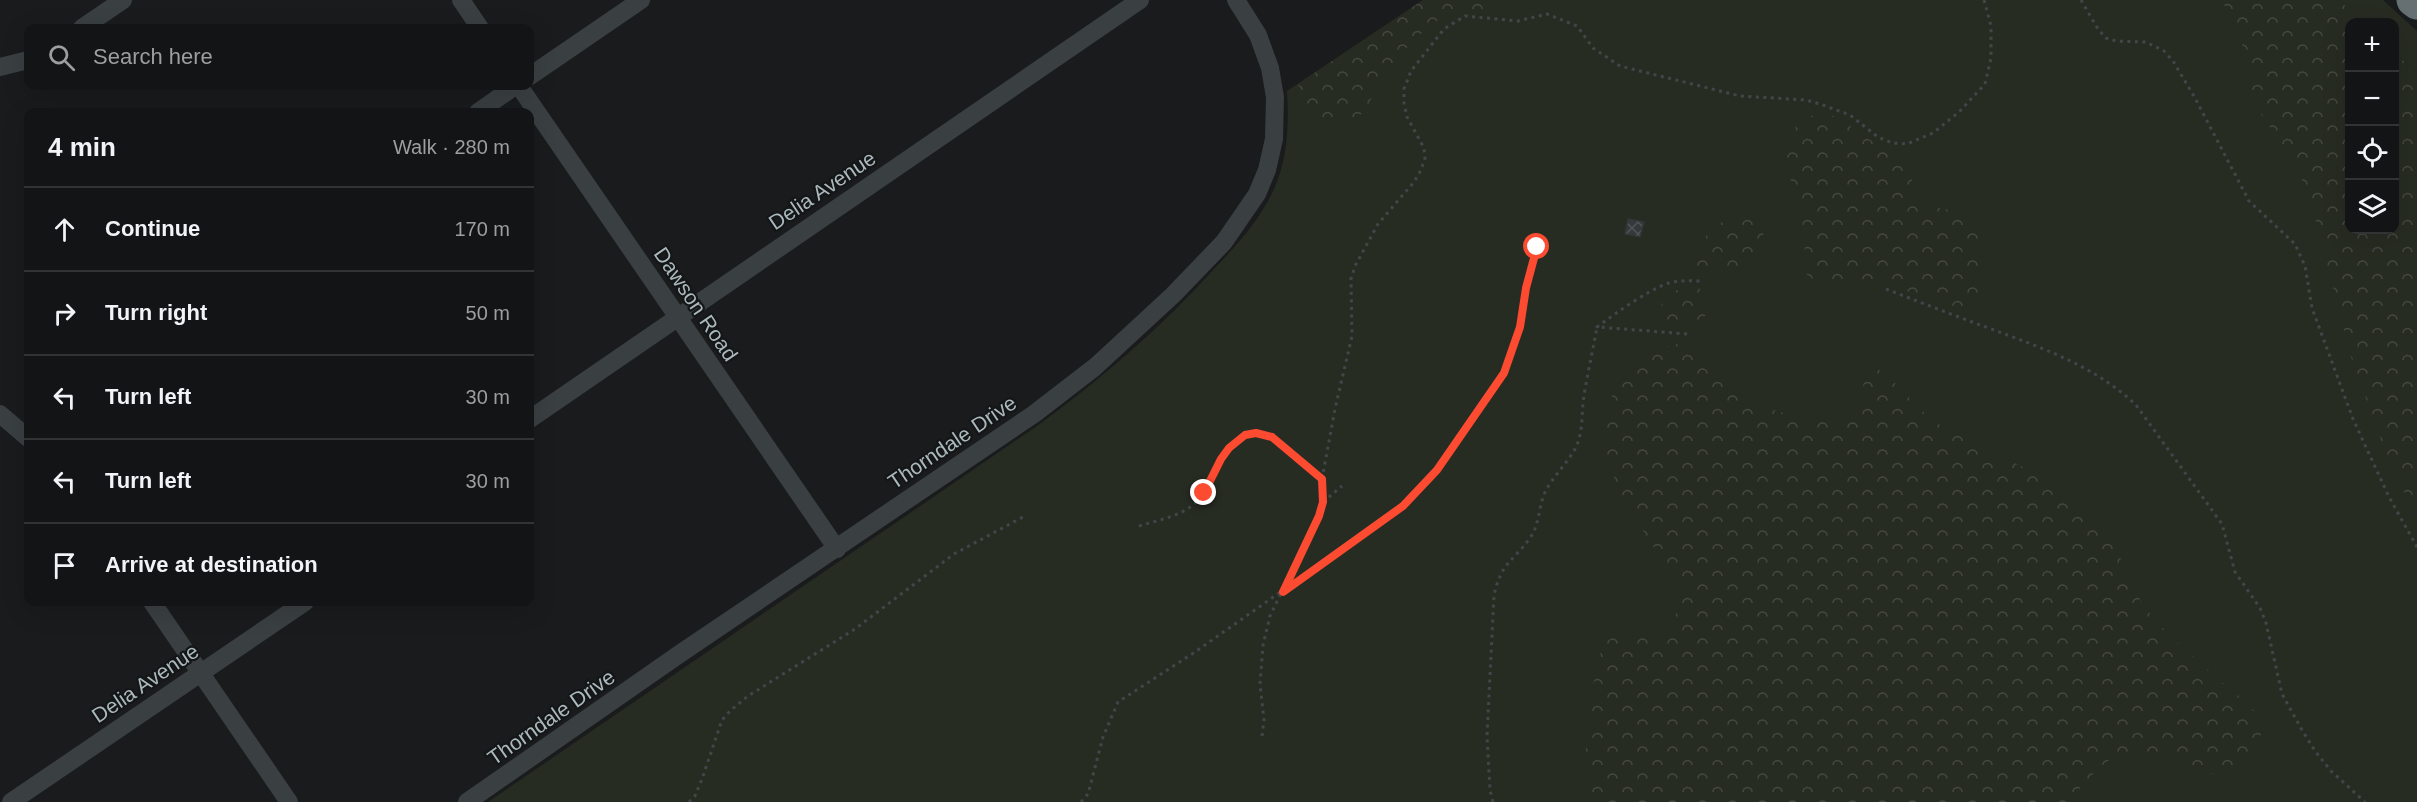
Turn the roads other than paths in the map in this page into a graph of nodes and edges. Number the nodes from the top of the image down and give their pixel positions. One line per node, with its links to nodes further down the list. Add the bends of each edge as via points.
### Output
1 (123, 0): 8 (street)
2 (461, 0): 9 (street)
3 (641, 0): 12 (street)
4 (1140, 0): 18 (street, Delia Avenue)
5 (1236, 0): 22 (street, Thorndale Drive, via 1258,35 1270,68 1276,127 1267,170 1237,224 1173,295 1095,367 1034,414)
6 (2414, 0): 7 (highway)
7 (2417, 3)
8 (88, 24)
9 (477, 24)
10 (24, 61): 11 (street)
11 (0, 67)
12 (534, 73)
13 (511, 90): 15 (street)
14 (520, 90): 16 (street, Dawson Road)
15 (484, 108)
16 (532, 108)
17 (534, 110): 18 (street, Dawson Road)
18 (677, 316): 20 (street, Delia Avenue); 22 (street, Dawson Road)
19 (0, 414): 21 (street)
20 (534, 416)
21 (24, 435)
22 (837, 549): 28 (street, Thorndale Drive)
23 (155, 606): 25 (street)
24 (299, 606): 25 (street, Delia Avenue)
25 (201, 673): 26 (street, Delia Avenue); 27 (street)
26 (11, 802)
27 (289, 802)
28 (467, 802)

